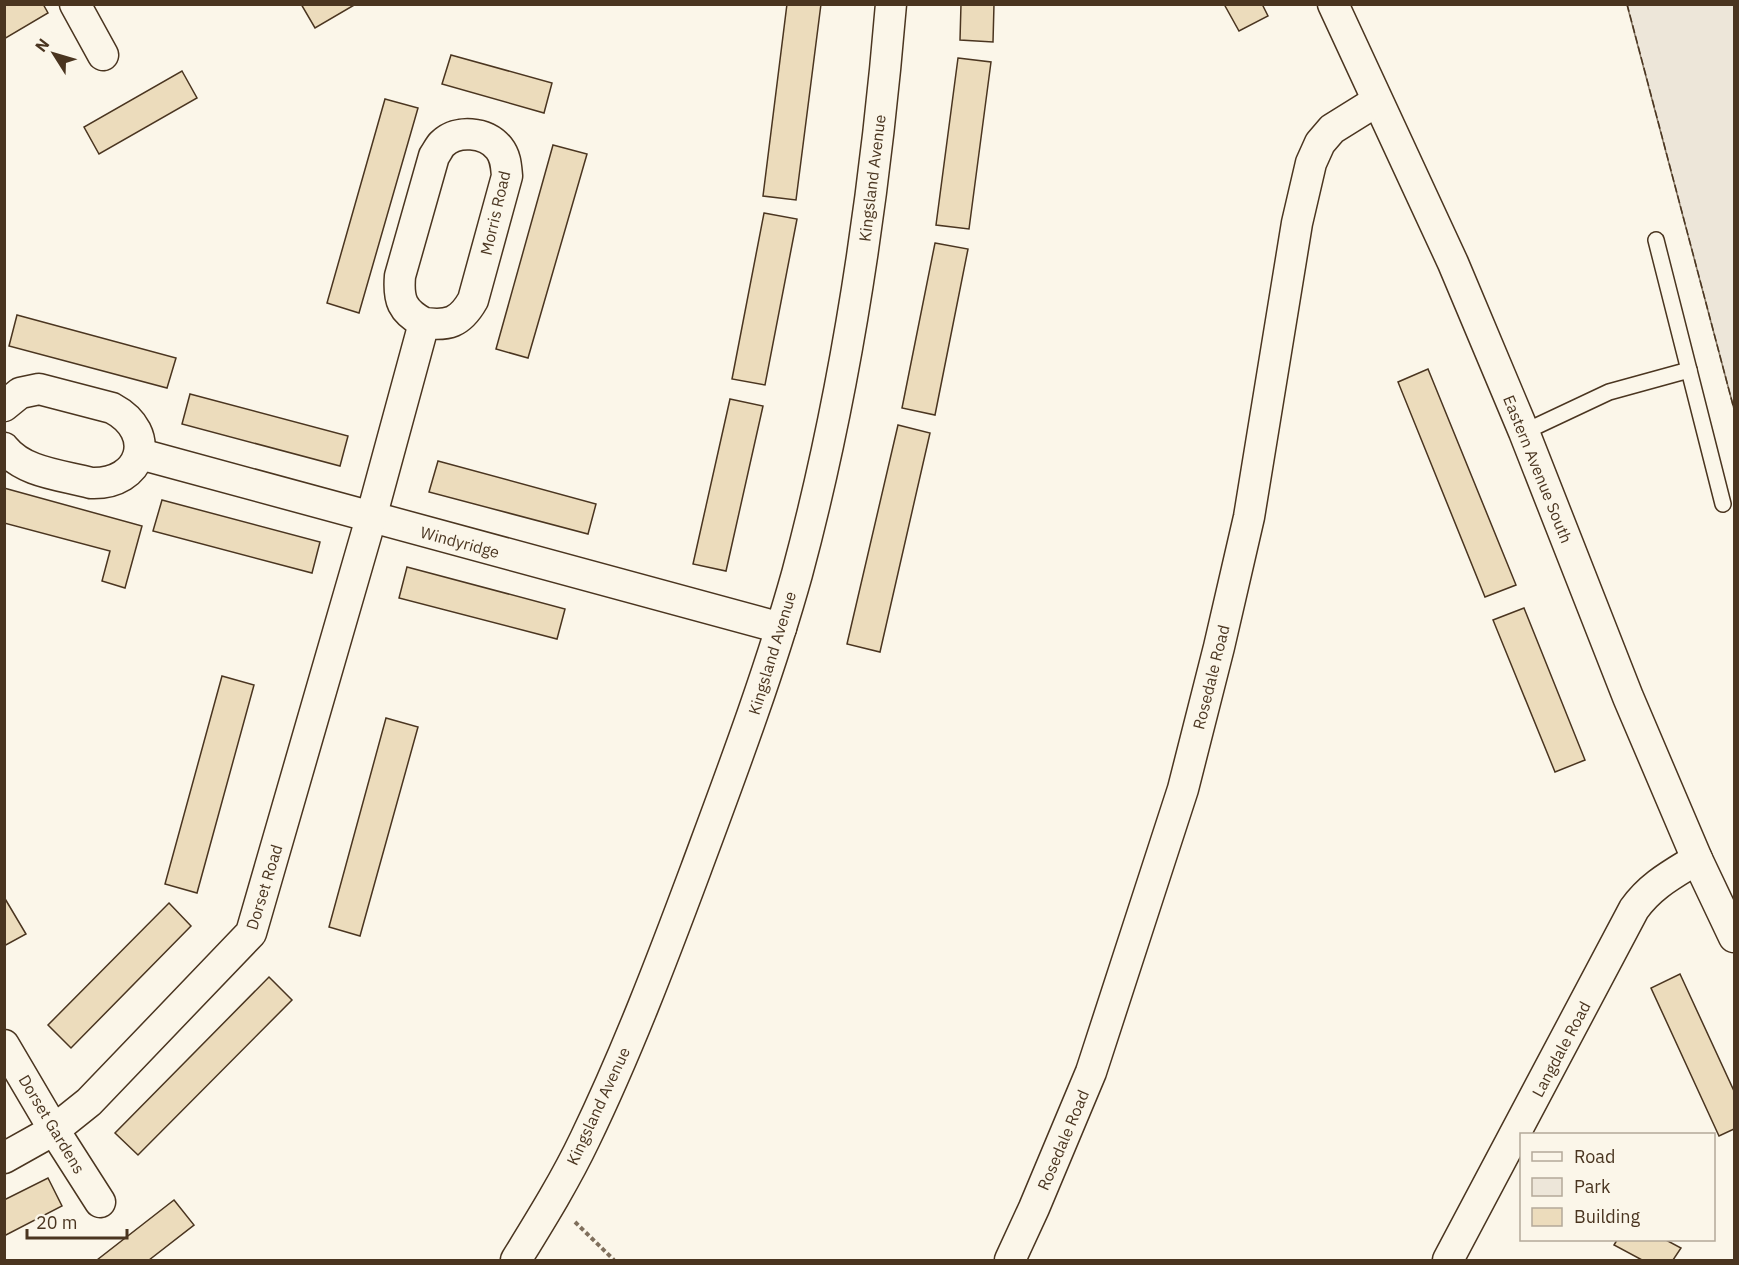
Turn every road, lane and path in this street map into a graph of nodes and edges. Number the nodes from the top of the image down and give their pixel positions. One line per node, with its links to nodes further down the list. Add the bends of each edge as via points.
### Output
1 (75, 4): 4 (street)
2 (891, 4): 15 (street, Kingsland Avenue, via 855,303 821,477)
3 (1332, 4): 5 (street, Eastern Avenue South)
4 (103, 55)
5 (1377, 101): 10 (street, Eastern Avenue South, via 1454,263); 25 (street, Rosedale Road, via 1332,129 1311,163 1297,223 1249,517 1183,789 1091,1072)
6 (1656, 240): 8 (lane)
7 (424, 323): 7 (street, Morris Road, via 402,304 399,291 434,156 453,137 482,137 501,150 507,176 473,300 465,313 453,321 440,325); 14 (street)
8 (1689, 370): 10 (lane, via 1609,392); 13 (lane)
9 (4, 405): 12 (street, via 20,393 39,390 112,408 122,413 137,431)
10 (1524, 432): 16 (street, Eastern Avenue South, via 1628,697)
11 (4, 448): 12 (street, via 27,467 91,483 115,480 126,474)
12 (140, 454): 14 (street, Windyridge)
13 (1723, 504)
14 (371, 518): 15 (street, Windyridge); 19 (street, Dorset Road, via 251,933 89,1102)
15 (781, 628): 21 (street, Kingsland Avenue, via 670,939 584,1141)
16 (1697, 859): 17 (street, Eastern Avenue South); 26 (street, Langdale Road, via 1659,882 1634,909)
17 (1734, 937)
18 (4, 1045): 19 (street, Dorset Gardens)
19 (54, 1130): 20 (street, Dorset Road); 22 (street, Dorset Gardens)
20 (4, 1158)
21 (553, 1200): 23 (street, Kingsland Avenue); 24 (path)
22 (100, 1202)
23 (516, 1260)
24 (614, 1260)
25 (1010, 1260)
26 (1448, 1260)

